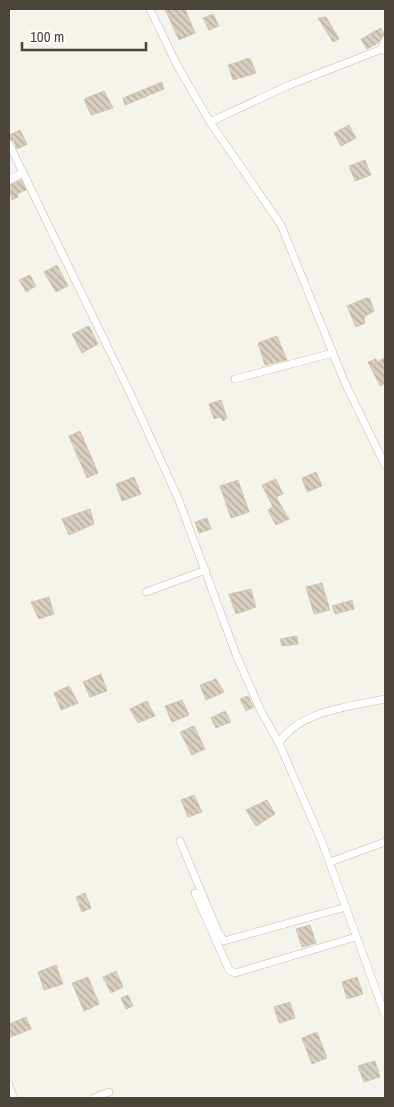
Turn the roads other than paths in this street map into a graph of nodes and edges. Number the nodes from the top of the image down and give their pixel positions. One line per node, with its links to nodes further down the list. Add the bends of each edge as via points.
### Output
1 (150, 9): 4 (street)
2 (385, 40): 3 (street)
3 (384, 48): 4 (street, via 281,89)
4 (210, 122): 8 (street, via 281,225)
5 (9, 144): 6 (street)
6 (23, 172): 7 (street); 11 (street, via 160,457)
7 (9, 180)
8 (333, 353): 9 (street); 10 (street, via 359,415)
9 (235, 379)
10 (385, 465)
11 (206, 570): 12 (street); 14 (street, via 240,664)
12 (146, 592)
13 (385, 699): 14 (street, via 305,720 292,726)
14 (279, 742): 17 (street)
15 (180, 841): 19 (street, via 224,941)
16 (385, 842): 17 (street)
17 (330, 862): 19 (street)
18 (195, 892): 20 (street, via 229,970 235,973)
19 (346, 907): 20 (street)
20 (356, 937): 21 (street)
21 (385, 1015)
22 (9, 1085): 24 (street)
23 (109, 1092): 25 (street)
24 (14, 1098)
25 (94, 1098)

